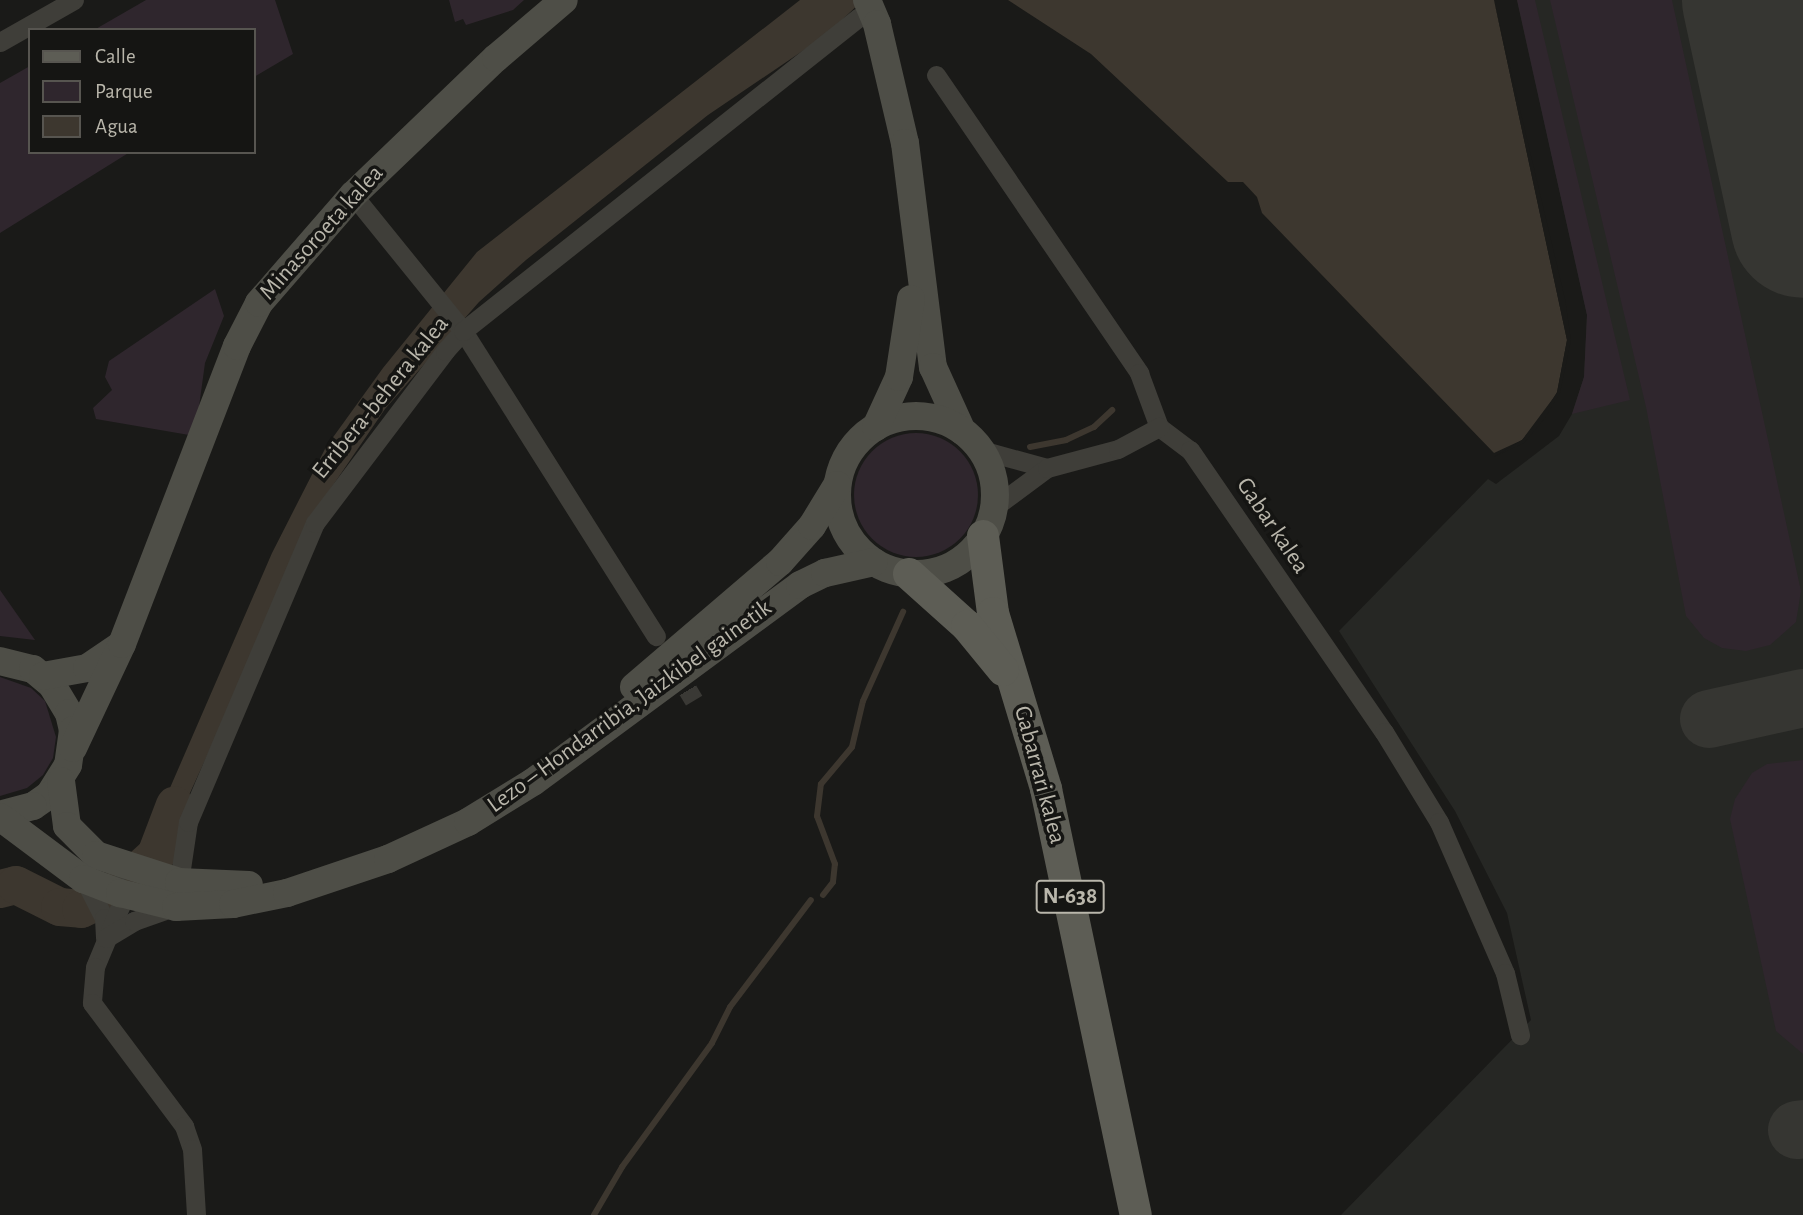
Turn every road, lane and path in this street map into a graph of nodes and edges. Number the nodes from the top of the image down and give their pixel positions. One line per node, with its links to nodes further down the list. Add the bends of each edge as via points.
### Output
1 (74, 0): 4 (street)
2 (564, 0): 6 (main road, Minasoroeta kalea, via 496,58)
3 (868, 14): 7 (main road, via 905,143); 8 (street, Erribera-behera kalea)
4 (0, 42)
5 (936, 75): 10 (street, via 1139,373)
6 (353, 195): 8 (street); 18 (main road, Minasoroeta kalea, via 273,282 247,324)
7 (914, 219): 9 (main road, via 905,351 900,377); 11 (main road, via 933,367)
8 (461, 329): 17 (street); 26 (street, Erribera-behera kalea, via 315,523 188,822)
9 (876, 427): 11 (main road, via 919,416); 13 (main road, via 854,446)
10 (1159, 427): 12 (street, via 1118,449); 29 (street, Gabar kalea, via 1190,450 1384,732 1438,822 1505,973)
11 (971, 440): 12 (street); 14 (main road, N-638, via 993,478)
12 (1047, 468): 14 (street)
13 (837, 485): 15 (main road, N-638, via 841,520 849,537); 26 (main road, Lezo – Hondarribia, Jaizkibel gainetik, via 812,526 780,562 578,735 464,812 382,850 285,882)
14 (988, 522): 16 (main road, N-638, via 973,549 943,569); 21 (main road, N-638, via 993,613)
15 (874, 562): 16 (main road, N-638); 26 (main road, Lezo – Hondarribia, Jaizkibel gainetik, via 834,570 800,585 534,782 468,822 388,859 287,893 233,904)
16 (909, 573): 21 (main road, N-638, via 967,626)
17 (656, 636)
18 (122, 644): 20 (main road, via 87,667); 22 (main road, Minasoroeta kalea)
19 (0, 661): 20 (main road, via 21,664)
20 (43, 676): 22 (main road, via 69,713)
21 (1016, 690): 30 (main road, Gabarrari kalea / N-638, via 1046,789)
22 (73, 748): 23 (main road, Minasoroeta kalea)
23 (61, 780): 24 (main road, via 33,806); 25 (main road, via 67,826)
24 (0, 816): 25 (main road, Lezo – Hondarribia, Jaizkibel gainetik)
25 (85, 863): 26 (main road, Lezo – Hondarribia, Jaizkibel gainetik); 27 (main road, Lezo – Hondarribia, Jaizkibel gainetik); 28 (street, via 104,918)
26 (167, 892): 27 (main road, Lezo – Hondarribia, Jaizkibel gainetik); 28 (street)
27 (121, 897): 28 (street)
28 (105, 939): 31 (street, via 95,967 92,1003 184,1126 192,1149)
29 (1520, 1035)
30 (1116, 1107): 32 (main road, Gabarrari kalea / N-638); 33 (main road, Gabarrari kalea / N-638)
31 (196, 1215)
32 (1136, 1215)
33 (1149, 1215)

